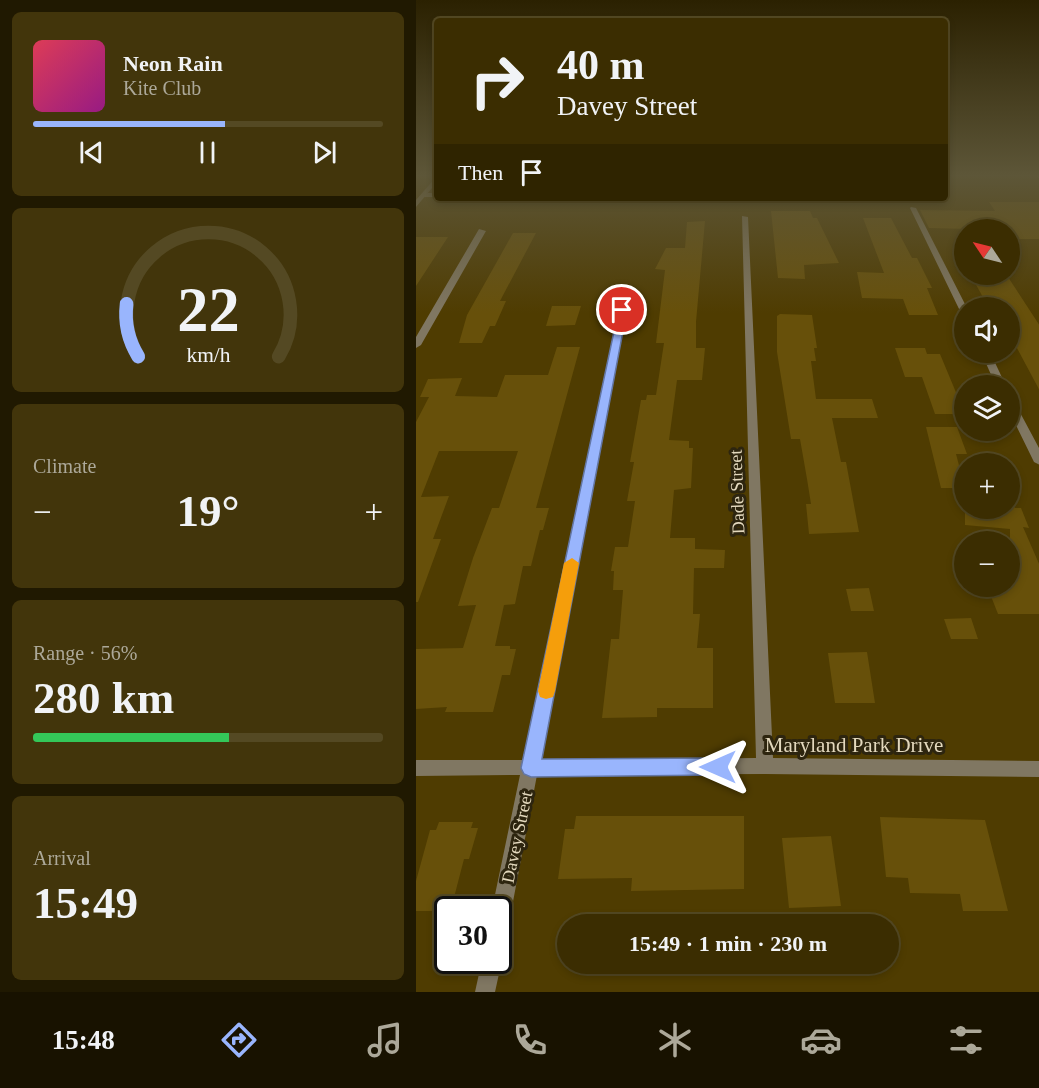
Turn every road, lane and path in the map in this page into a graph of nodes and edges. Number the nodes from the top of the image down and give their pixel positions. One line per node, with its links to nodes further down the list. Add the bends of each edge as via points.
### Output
1 (744, 221): 9 (street, Dade Street)
2 (919, 221): 5 (street)
3 (482, 231): 6 (street)
4 (627, 288): 11 (street, Davey Street)
5 (957, 297)
6 (416, 345)
7 (1020, 423): 8 (street)
8 (1040, 462)
9 (765, 766): 11 (street, Maryland Park Drive); 12 (street, Maryland Park Drive)
10 (416, 768): 11 (street, Maryland Park Drive)
11 (531, 768): 13 (street, Davey Street)
12 (1040, 769)
13 (505, 896)
14 (489, 974): 15 (street)
15 (485, 992)

